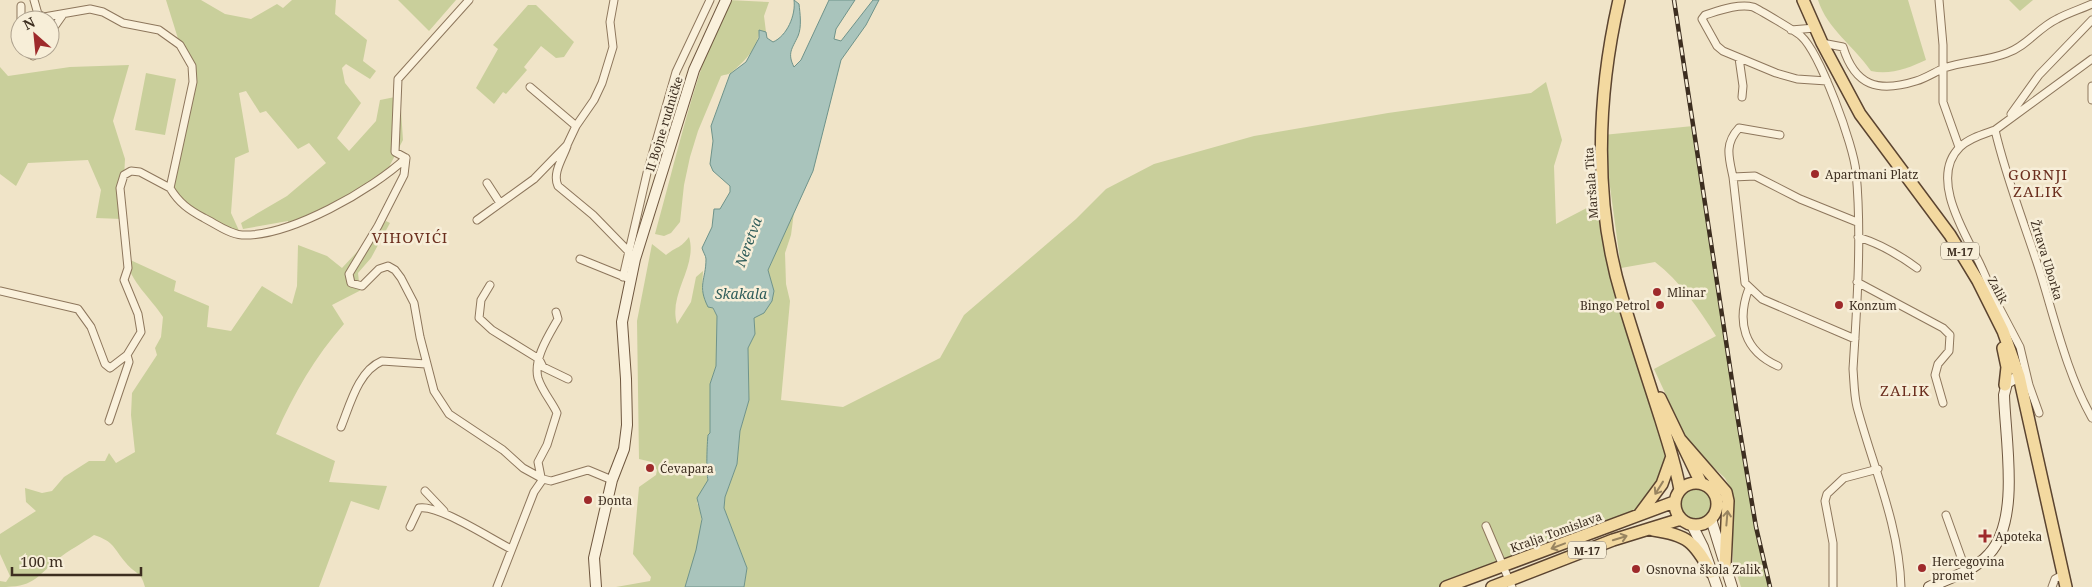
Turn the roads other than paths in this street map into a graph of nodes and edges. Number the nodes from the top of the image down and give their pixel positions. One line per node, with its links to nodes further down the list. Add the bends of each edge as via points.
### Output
1 (34, 0): 12 (street, via 38,14)
2 (469, 0): 32 (street, via 398,80 395,152)
3 (614, 0): 27 (street, via 610,22 612,48 594,100)
4 (710, 0): 40 (street, II Bojne rudničke, via 676,72)
5 (726, 0): 42 (street, II Bojne rudničke, via 694,70)
6 (1618, 0): 54 (main road, Maršala Tita, via 1601,134 1604,200 1616,276)
7 (1803, 0): 15 (main road, Zalik / M-17)
8 (1939, 0): 20 (street)
9 (2092, 4): 20 (street, via 2056,19 2009,53)
10 (21, 6): 11 (street)
11 (21, 10)
12 (62, 16): 13 (street); 35 (street, via 90,9 123,23 160,30 180,45 192,66 193,82)
13 (60, 19)
14 (2092, 20): 26 (street, via 2039,75)
15 (1815, 28): 16 (street); 17 (main road, Zalik / M-17)
16 (1791, 30): 18 (street, via 1753,7 1705,14 1702,19 1717,46); 21 (street, via 1807,43)
17 (1822, 43): 20 (street, via 1843,47 1848,62 1862,81 1883,87 1916,81); 49 (main road, Zalik / M-17, via 1860,114 1950,235)
18 (1739, 58): 21 (street, via 1797,79); 24 (street)
19 (2092, 59): 26 (street, via 2033,104)
20 (1942, 69): 31 (street, via 1942,102)
21 (1827, 81): 38 (street, via 1854,159)
22 (2092, 86): 25 (street)
23 (530, 87): 27 (street)
24 (1742, 97)
25 (2092, 100)
26 (2006, 120): 28 (street)
27 (576, 126): 30 (street)
28 (1995, 130): 31 (street); 62 (street, Žrtava Uborka, via 2001,158 2054,319)
29 (1780, 135): 33 (street, via 1740,128 1728,145)
30 (567, 145): 36 (street, via 534,178); 40 (street, via 556,172 558,186 593,215)
31 (1959, 147): 49 (street, via 1950,168 1948,188 1954,212)
32 (406, 158): 35 (street, via 390,172 307,220 271,232 241,235 224,230 185,207); 55 (street, via 404,175 349,274 351,283 362,286 378,269 388,266 395,270 414,303)
33 (1732, 177): 38 (street, via 1755,176); 47 (street, via 1742,269)
34 (487, 182): 36 (street)
35 (170, 188): 52 (street, via 140,172 131,171 124,175 122,181 121,212 128,268 124,280 142,332)
36 (500, 203): 37 (street)
37 (477, 220)
38 (1857, 222): 39 (street)
39 (1858, 237): 43 (street, via 1898,254); 45 (street)
40 (628, 251): 42 (street); 44 (street, II Bojne rudničke)
41 (580, 259): 44 (street)
42 (635, 259): 44 (street, II Bojne rudničke)
43 (1917, 268)
44 (627, 278): 69 (street, II Bojne rudničke, via 622,322 626,424 624,449)
45 (1857, 282): 51 (street); 60 (street, via 1943,328 1950,335 1950,351 1938,364 1935,375)
46 (490, 285): 53 (street, via 480,300 479,318 492,330)
47 (1749, 288): 51 (street, via 1762,299); 56 (street, via 1743,312 1746,334 1753,350)
48 (0, 291): 52 (street, via 78,309 91,327 105,364 110,368)
49 (1991, 299): 57 (main road, Zalik / M-17); 59 (main road, via 1986,307 2005,355); 61 (street, via 2018,340)
50 (556, 312): 53 (street, via 558,319)
51 (1855, 338): 67 (street, via 1853,369 1857,406)
52 (127, 355): 63 (street, via 129,362)
53 (539, 358): 58 (street, via 543,367); 68 (street, via 538,378 557,413 538,462)
54 (1642, 361): 65 (main road, Maršala Tita); 66 (main road, Maršala Tita)
55 (426, 364): 64 (street, via 376,363 367,370 358,386); 68 (street, via 434,391 449,414 503,450 523,468)
56 (1778, 366)
57 (2019, 376): 59 (street, via 2009,380); 88 (main road, Zalik / M-17)
58 (568, 379)
59 (2005, 386): 86 (street, via 2006,515 1994,548)
60 (1943, 404)
61 (2039, 413)
62 (2092, 418)
63 (109, 421)
64 (341, 427)
65 (1679, 438): 70 (main road, Maršala Tita); 85 (main road, one-way to 65, via 1726,492)
66 (1672, 456): 71 (main road, Maršala Tita); 75 (main road, one-way to 75, via 1662,484)
67 (1878, 470): 96 (street, via 1844,478 1827,494 1825,501 1833,544); 97 (street, via 1896,543)
68 (542, 478): 69 (street, via 551,481 588,470); 83 (street)
69 (612, 480): 91 (street, II Bojne rudničke, via 594,558)
70 (1701, 483): 71 (main road, via 1689,483); 77 (main road, via 1716,495 1717,508)
71 (1680, 490): 73 (main road)
72 (425, 491): 74 (street)
73 (1674, 502): 75 (main road, Kralja Tomislava / M-17); 78 (main road)
74 (447, 514): 81 (street, via 426,506 419,508); 83 (street)
75 (1638, 515): 84 (main road, Kralja Tomislava / M-17, one-way to 84)
76 (1946, 515): 86 (street)
77 (1710, 519): 79 (main road); 85 (street)
78 (1681, 520): 79 (main road); 82 (main road, M-17)
79 (1692, 525): 87 (street)
80 (1486, 526): 84 (street)
81 (410, 527)
82 (1648, 529): 87 (main road, via 1679,534 1688,539); 89 (main road, M-17, one-way to 82, via 1613,540)
83 (511, 549): 90 (street)
84 (1504, 566): 89 (street); 92 (main road, Kralja Tomislava / M-17)
85 (1724, 566): 95 (street)
86 (1966, 571): 98 (street)
87 (1711, 572): 94 (street)
88 (2064, 574): 99 (street, via 2055,580); 100 (main road, Zalik / M-17)
89 (1511, 584): 93 (main road, M-17)
90 (497, 587)
91 (596, 587)
92 (1446, 587)
93 (1492, 587)
94 (1717, 587)
95 (1732, 587)
96 (1833, 587)
97 (1901, 587)
98 (1929, 587)
99 (2052, 587)
100 (2066, 587)

